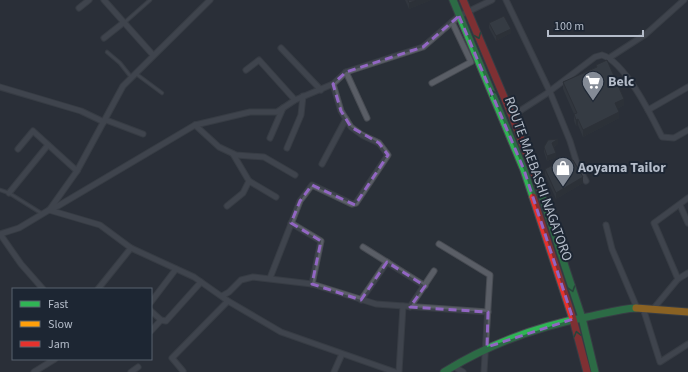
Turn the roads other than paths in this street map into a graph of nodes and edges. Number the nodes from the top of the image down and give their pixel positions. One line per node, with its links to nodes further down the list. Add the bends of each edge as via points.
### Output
1 (89, 0): 10 (street)
2 (104, 0): 14 (street)
3 (150, 0): 14 (lane)
4 (210, 0): 18 (street)
5 (453, 0): 12 (main road, ROUTE MAEBASHI NAGATORO)
6 (463, 0): 11 (main road, ROUTE MAEBASHI NAGATORO)
7 (492, 0): 11 (street)
8 (506, 0): 28 (street)
9 (684, 0): 19 (street, via 646,34)
10 (80, 8)
11 (467, 11): 12 (street); 34 (main road, ROUTE MAEBASHI NAGATORO, one-way to 34)
12 (460, 16): 13 (street); 88 (main road, ROUTE MAEBASHI NAGATORO, one-way to 12, via 524,170)
13 (452, 22): 21 (street, via 423,47); 23 (street, via 471,62)
14 (123, 24): 15 (street); 18 (street)
15 (104, 38)
16 (281, 48): 27 (street)
17 (107, 52): 22 (lane)
18 (153, 55): 22 (street)
19 (609, 58): 28 (street, via 602,54 595,57); 33 (street, via 633,85)
20 (246, 70): 31 (street, via 260,60)
21 (346, 72): 24 (street); 35 (street)
22 (133, 75): 29 (lane); 37 (street, via 123,86)
23 (432, 83)
24 (333, 84): 27 (street); 36 (street)
25 (688, 86): 33 (street)
26 (0, 87): 37 (street, via 81,111)
27 (321, 90): 30 (street)
28 (550, 92): 34 (street); 50 (street, via 578,168)
29 (162, 93)
30 (303, 96): 31 (street); 43 (street, via 301,115)
31 (295, 100): 32 (street)
32 (282, 108): 38 (street, via 271,112 250,112); 41 (street)
33 (648, 110): 39 (street, via 662,137 674,138)
34 (512, 116): 87 (main road, ROUTE MAEBASHI NAGATORO, one-way to 87, via 545,204)
35 (367, 118)
36 (346, 119): 46 (street); 59 (street, via 351,127 379,143 388,155 356,203 352,204 312,185 300,201)
37 (105, 121): 40 (street); 47 (street)
38 (195, 125): 45 (street, via 219,147); 57 (street)
39 (688, 130)
40 (143, 134)
41 (270, 138)
42 (48, 145): 44 (street, via 33,131); 47 (street); 52 (street)
43 (288, 148)
44 (18, 149)
45 (233, 153): 48 (street, via 264,157); 49 (street)
46 (322, 164)
47 (77, 171): 57 (street)
48 (295, 175)
49 (249, 181): 53 (street); 56 (street, via 243,193)
50 (586, 181)
51 (0, 190): 52 (lane)
52 (9, 193): 58 (lane)
53 (276, 197)
54 (688, 198): 55 (street)
55 (680, 205): 60 (street); 70 (street, via 654,223)
56 (227, 206)
57 (49, 210): 58 (street); 64 (street, via 100,225)
58 (42, 214): 74 (street, via 19,228 0,234)
59 (291, 223): 69 (street); 72 (street, via 321,241)
60 (688, 223)
61 (606, 225): 82 (street, via 612,249)
62 (439, 244): 85 (street, via 490,275)
63 (363, 246): 65 (street)
64 (131, 248): 66 (street); 75 (street)
65 (387, 262): 73 (street); 77 (street)
66 (176, 269): 71 (street); 78 (street)
67 (434, 271): 73 (street)
68 (688, 273): 70 (street)
69 (270, 278): 72 (street); 76 (street, via 253,277 241,280)
70 (678, 279): 83 (street)
71 (200, 282): 76 (street); 89 (street, via 166,321)
72 (312, 284): 77 (street)
73 (425, 286): 81 (street)
74 (42, 288)
75 (99, 288)
76 (222, 296): 79 (street)
77 (361, 300): 80 (street)
78 (152, 301)
79 (228, 301): 93 (street, via 280,332); 97 (street, via 172,358)
80 (403, 306): 81 (street); 102 (street)
81 (410, 307): 85 (street)
82 (640, 308): 83 (main road); 87 (main road); 91 (street, via 660,362)
83 (654, 308): 86 (main road)
84 (152, 312): 89 (street)
85 (488, 312): 92 (street)
86 (688, 312)
87 (582, 318): 88 (main road); 107 (main road, ROUTE MAEBASHI NAGATORO)
88 (573, 319): 92 (main road, via 523,333); 106 (main road, ROUTE MAEBASHI NAGATORO, one-way to 88)
89 (161, 320): 90 (street)
90 (152, 330)
91 (688, 344)
92 (487, 347): 95 (main road); 105 (street)
93 (342, 354): 100 (street); 101 (street)
94 (53, 360): 98 (street)
95 (453, 366): 103 (main road); 104 (street)
96 (138, 367): 99 (street)
97 (183, 371)
98 (34, 372)
99 (131, 372)
100 (334, 372)
101 (395, 372)
102 (399, 372)
103 (444, 372)
104 (463, 372)
105 (484, 372)
106 (587, 372)
107 (595, 372)

